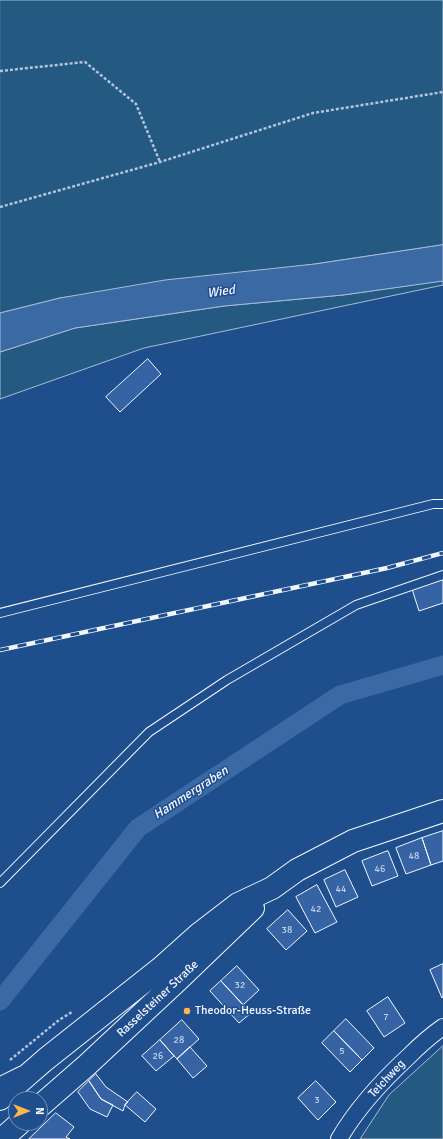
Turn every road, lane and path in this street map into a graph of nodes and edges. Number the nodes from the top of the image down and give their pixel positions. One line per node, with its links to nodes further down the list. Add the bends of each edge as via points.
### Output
1 (0, 71): 3 (path, via 85,62 136,104)
2 (443, 92): 3 (path, via 313,113)
3 (160, 162): 4 (path)
4 (0, 207)
5 (443, 504): 7 (lane, via 433,504)
6 (443, 575): 9 (lane, via 356,605 226,680 149,732)
7 (0, 613)
8 (443, 811): 10 (main road, Rasselsteiner Straße, via 353,841 297,870)
9 (0, 883)
10 (272, 888): 12 (main road, Rasselsteiner Straße, via 238,904); 15 (main road, Rasselsteiner Straße, via 171,987)
11 (443, 1027): 18 (street, Teichweg, via 432,1034 385,1078 349,1122)
12 (46, 1059): 13 (lane, Rasselsteiner Straße); 14 (main road, Rasselsteiner Straße)
13 (0, 1081)
14 (0, 1099)
15 (48, 1099)
16 (11, 1131): 17 (main road)
17 (2, 1139)
18 (339, 1139)

